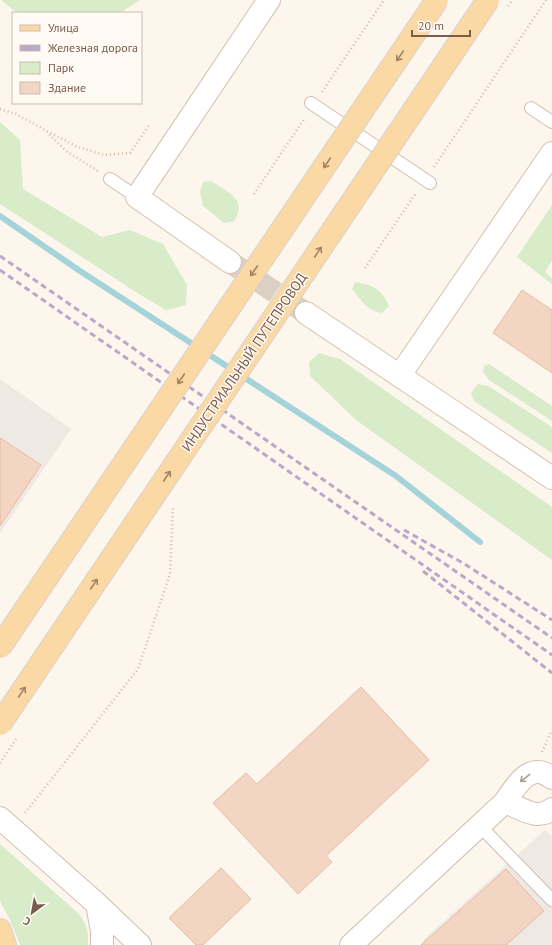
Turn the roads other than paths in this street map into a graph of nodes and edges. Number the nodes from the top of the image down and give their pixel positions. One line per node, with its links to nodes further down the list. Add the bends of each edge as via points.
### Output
1 (269, 0): 10 (street)
2 (437, 0): 15 (main road, one-way to 15, bridge)
3 (488, 0): 16 (main road, ИНДУСТРИАЛЬНЫЙ ПУТЕПРОВОД, one-way to 3, bridge)
4 (312, 103): 9 (lane)
5 (531, 108): 6 (lane)
6 (552, 122)
7 (552, 153): 13 (street)
8 (110, 179): 10 (lane)
9 (428, 181)
10 (136, 196): 11 (street)
11 (230, 262)
12 (306, 313): 13 (street)
13 (400, 375): 14 (street)
14 (552, 478)
15 (0, 647)
16 (0, 724)
17 (552, 778): 18 (street, one-way to 18, via 546,773 533,772 522,778)
18 (505, 802): 19 (street, via 533,815 546,814); 21 (street)
19 (552, 809)
20 (6, 823): 23 (street)
21 (479, 825): 22 (lane); 28 (street)
22 (552, 900)
23 (97, 904): 26 (street); 27 (street)
24 (0, 930): 25 (main road)
25 (5, 945)
26 (102, 945)
27 (140, 945)
28 (351, 945)

